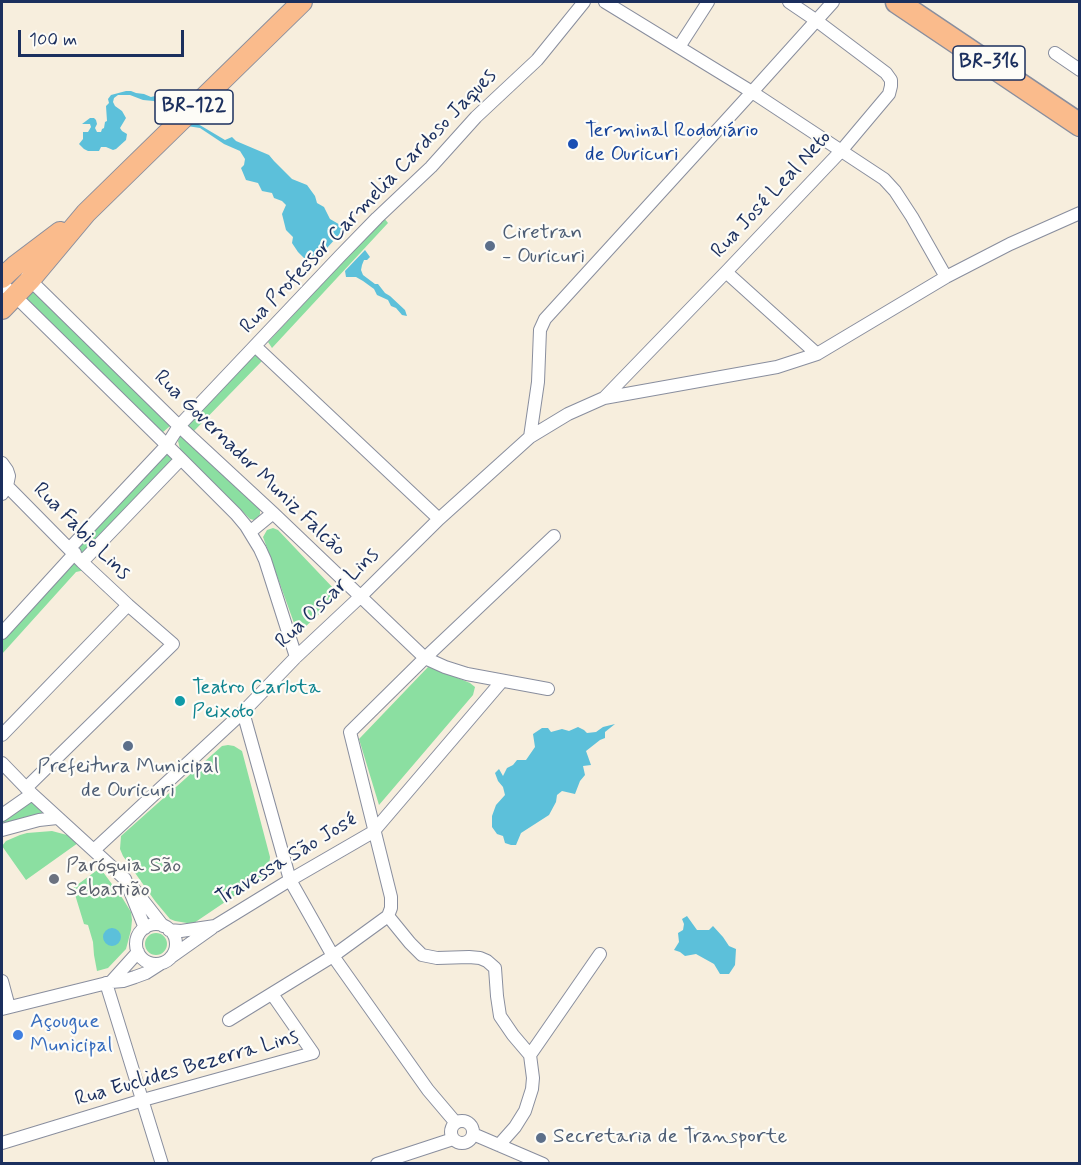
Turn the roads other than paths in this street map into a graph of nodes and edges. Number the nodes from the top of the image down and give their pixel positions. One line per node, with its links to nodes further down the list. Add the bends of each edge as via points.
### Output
1 (302, 2): 15 (main road, BR-122)
2 (584, 2): 23 (street, Rua Professor Carmelia Cardoso Jaques, via 537,60 476,117 431,168 377,218)
3 (605, 2): 9 (street)
4 (708, 2): 9 (street)
5 (789, 2): 8 (street)
6 (833, 2): 8 (street)
7 (897, 2): 13 (highway, BR-316)
8 (817, 21): 12 (street); 14 (street, Rua José Leal Neto, via 891,80 889,94)
9 (679, 47): 12 (street)
10 (1055, 53): 11 (street)
11 (1080, 70)
12 (752, 92): 14 (street); 28 (street, via 545,319 540,330)
13 (1080, 125)
14 (841, 151): 18 (street, Rua José Leal Neto); 19 (street, via 884,179 895,191)
15 (86, 213): 17 (main road, BR-122); 20 (main road, BR-122)
16 (1080, 213): 19 (street)
17 (8, 272): 20 (street, Rua Governador Muniz Falcão)
18 (726, 272): 24 (street); 26 (street, Rua José Leal Neto)
19 (945, 277): 24 (street)
20 (30, 280): 21 (main road, BR-122); 22 (street, Rua Governador Muniz Falcão)
21 (6, 296): 25 (street)
22 (92, 341): 25 (street); 27 (street, Rua Governador Muniz Falcão)
23 (255, 346): 27 (street, Rua Professor Carmelia Cardoso Jaques); 34 (street)
24 (817, 354): 26 (street, via 777,367)
25 (75, 355): 29 (street)
26 (604, 398): 28 (street, Rua Oscar Lins)
27 (179, 426): 29 (street, Rua Professor Carmelia Cardoso Jaques); 33 (street, Rua Governador Muniz Falcão)
28 (530, 437): 34 (street, Rua Oscar Lins)
29 (167, 445): 30 (street); 37 (street, Rua Professor Carmelia Cardoso Jaques)
30 (181, 459): 35 (street); 37 (street)
31 (2, 463): 32 (street, via 9,476)
32 (4, 490): 37 (street, Rua Fabio Lins)
33 (273, 513): 35 (street); 38 (street, Rua Governador Muniz Falcão)
34 (439, 519): 38 (street, Rua Oscar Lins)
35 (250, 532): 41 (street, via 260,549)
36 (554, 536): 42 (street)
37 (76, 554): 39 (street, Rua Fabio Lins); 40 (street)
38 (360, 597): 41 (street, Rua Oscar Lins); 42 (street, Rua Governador Muniz Falcão)
39 (128, 605): 46 (street); 48 (street, Rua Fabio Lins, via 172,644)
40 (2, 633)
41 (296, 657): 45 (street, Rua Oscar Lins)
42 (425, 658): 43 (street, Rua Governador Muniz Falcão, via 467,674); 52 (street, via 350,732)
43 (502, 681): 44 (street, Rua Governador Muniz Falcão); 52 (street, Travessa São José)
44 (548, 689)
45 (243, 712): 53 (street, Rua Oscar Lins); 55 (street)
46 (2, 735)
47 (2, 763): 48 (street)
48 (29, 791): 49 (street); 50 (street)
49 (2, 816)
50 (57, 818): 51 (street); 53 (street)
51 (2, 830)
52 (373, 832): 55 (street, Travessa São José); 56 (street, via 391,897)
53 (94, 850): 54 (street)
54 (125, 879): 58 (street); 59 (street)
55 (290, 880): 57 (street, Travessa São José); 62 (street)
56 (388, 916): 62 (street); 69 (street, via 422,955 480,958 490,963 495,968 500,1016)
57 (215, 926): 59 (street, Travessa São José, via 181,931); 63 (street)
58 (145, 928): 59 (street); 60 (street, via 137,939)
59 (166, 928): 63 (street, via 175,940 174,952)
60 (138, 952): 63 (street, via 147,962); 65 (street)
61 (600, 954): 69 (street)
62 (333, 956): 66 (street); 71 (street)
63 (165, 961): 65 (street, via 135,978)
64 (2, 981): 67 (street)
65 (109, 982): 67 (street); 70 (street)
66 (272, 994): 68 (street); 70 (street, Rua Euclides Bezerra Lins, via 313,1053)
67 (5, 1008)
68 (229, 1020)
69 (530, 1055): 75 (street, via 530,1099)
70 (143, 1100): 74 (street, Rua Euclides Bezerra Lins); 76 (street)
71 (456, 1123): 72 (street, via 470,1124); 73 (street, via 451,1128)
72 (473, 1134): 73 (street, via 466,1142); 75 (street)
73 (453, 1139): 77 (street)
74 (2, 1143)
75 (499, 1145): 78 (street)
76 (162, 1164)
77 (377, 1164)
78 (543, 1164)

